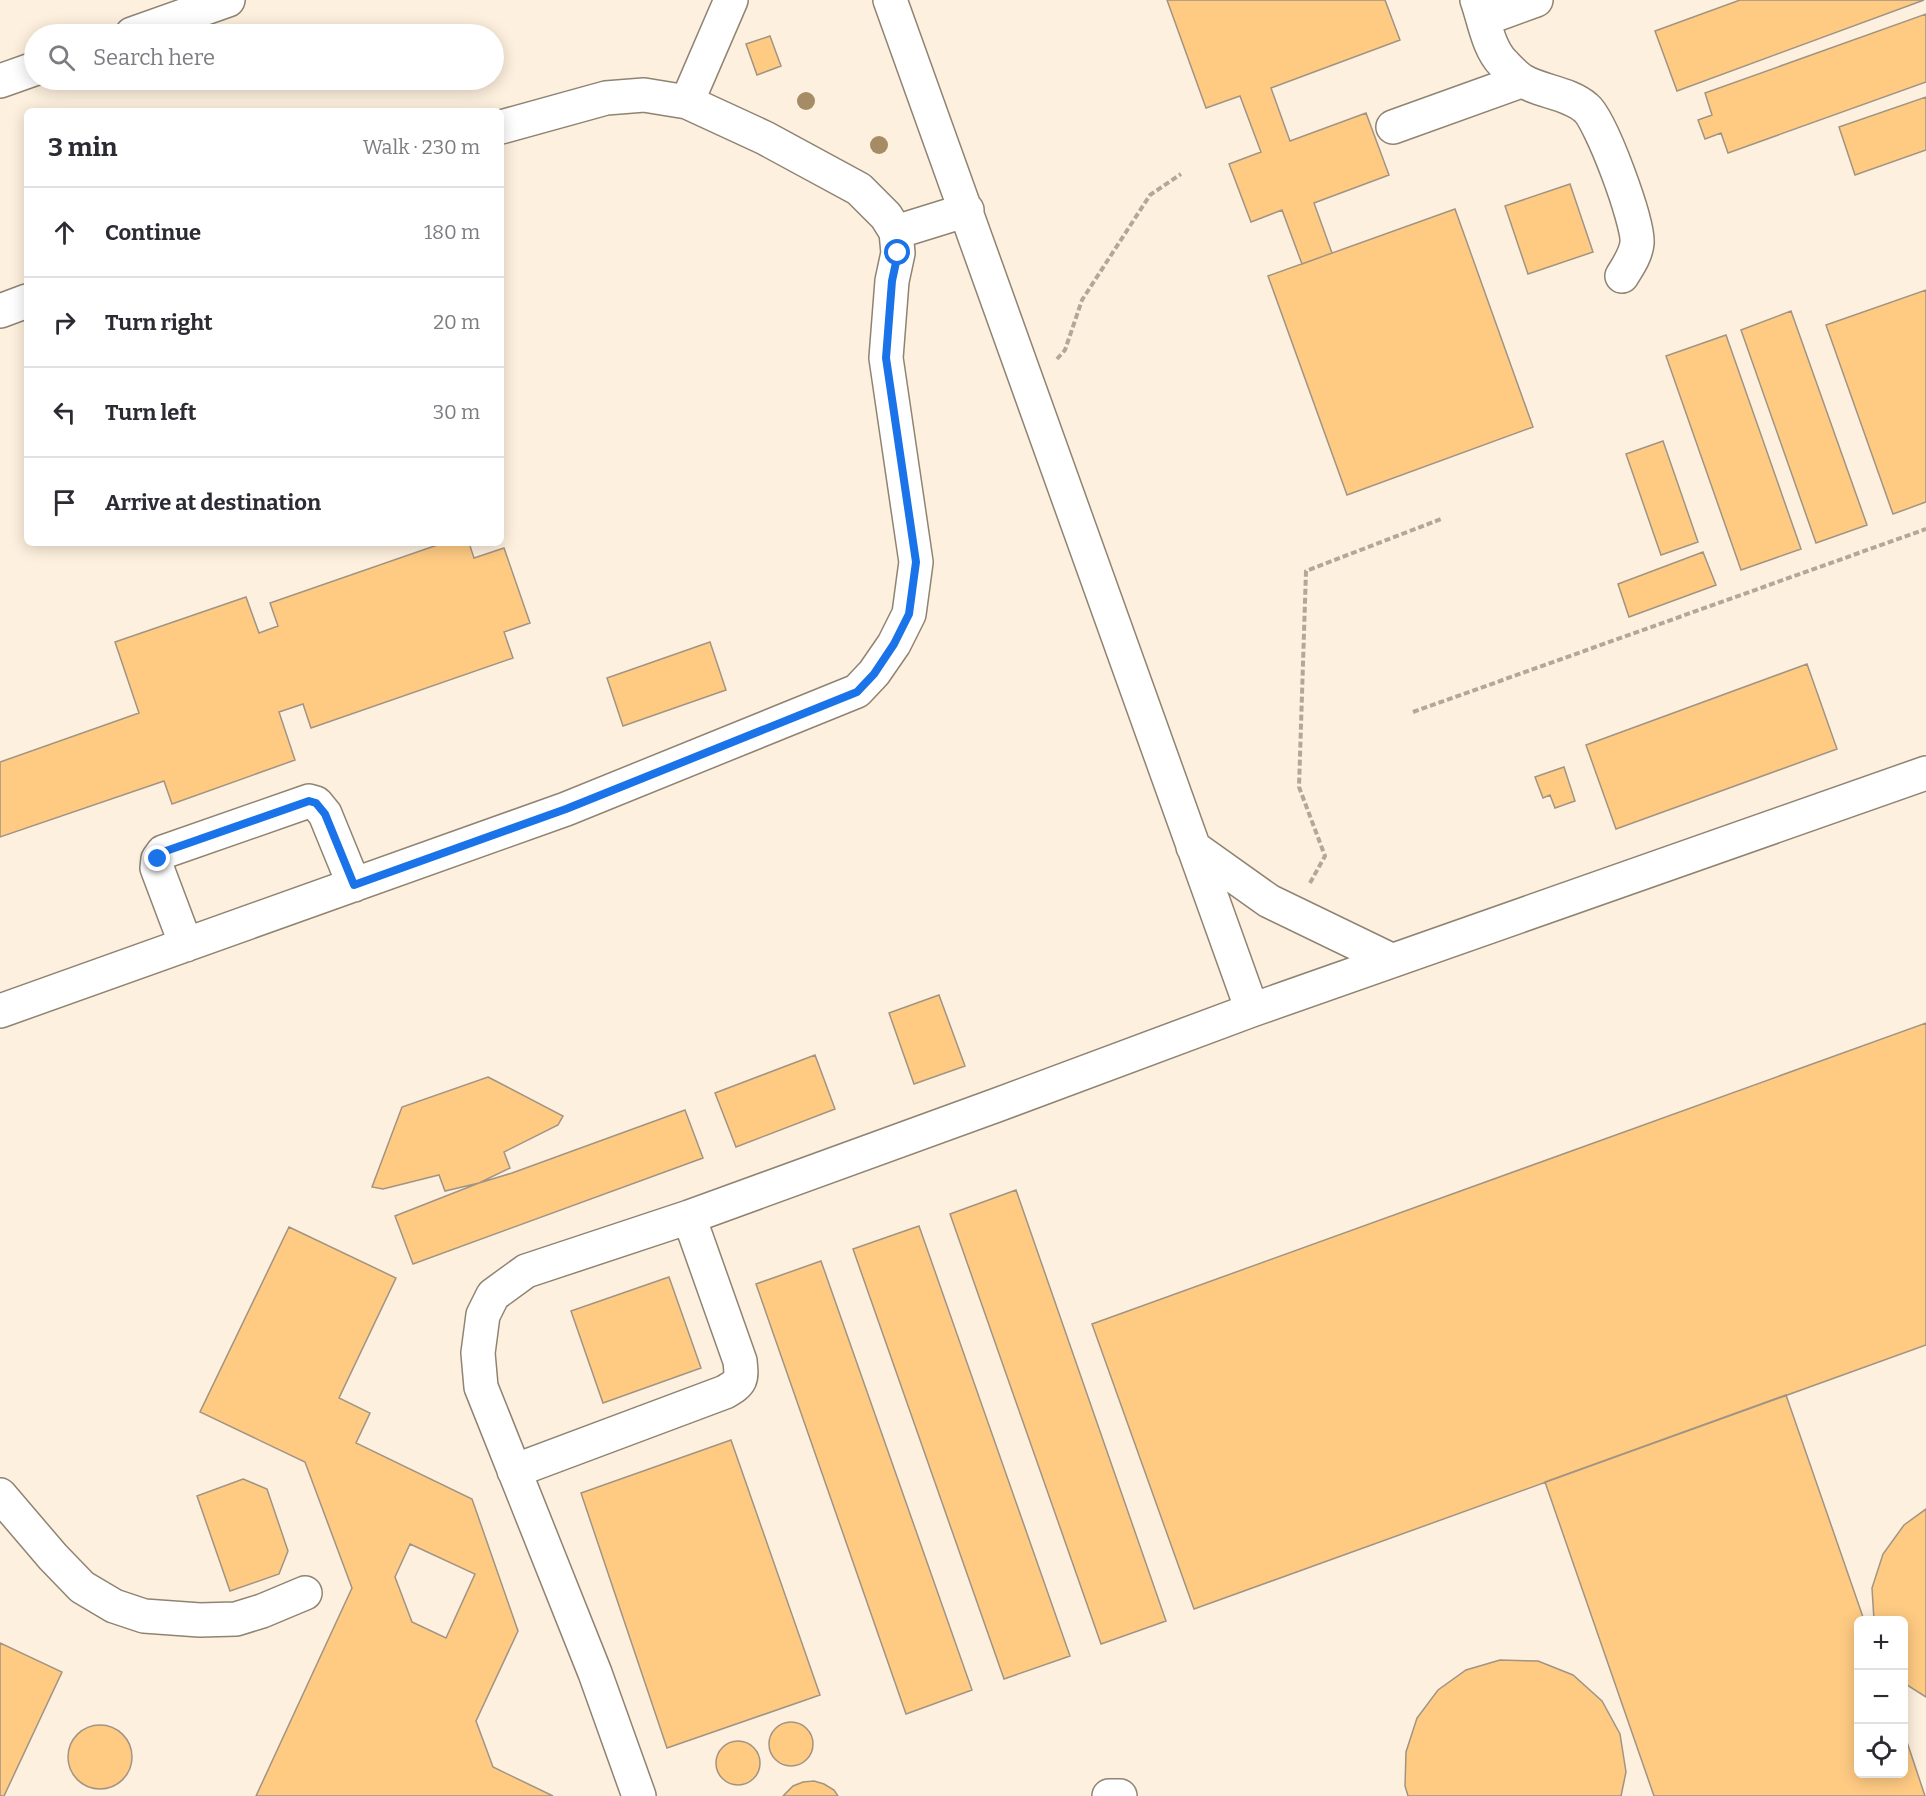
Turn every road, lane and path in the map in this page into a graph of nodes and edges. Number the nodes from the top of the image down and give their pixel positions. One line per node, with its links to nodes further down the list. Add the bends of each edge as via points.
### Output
1 (228, 0): 6 (lane)
2 (731, 0): 10 (lane)
3 (890, 0): 14 (lane)
4 (1536, 0): 5 (lane)
5 (1480, 10): 9 (lane, via 1500,61)
6 (160, 24)
7 (24, 73): 8 (lane)
8 (0, 81)
9 (1521, 81): 12 (lane); 16 (lane, via 1587,108 1602,131 1636,226 1635,254)
10 (687, 102): 11 (lane, via 644,94 606,98); 15 (lane, via 765,138 859,189)
11 (504, 126)
12 (1393, 127)
13 (1181, 174): 19 (path, via 1150,195 1082,300)
14 (966, 210): 15 (lane); 24 (lane)
15 (896, 232): 25 (lane, via 898,253 886,358 916,562 909,614 874,674 857,692 566,809)
16 (1622, 276)
17 (24, 302): 18 (lane)
18 (0, 311)
19 (1065, 350)
20 (1441, 519): 26 (path, via 1306,571 1299,787 1325,856)
21 (1926, 529): 22 (path)
22 (1413, 712)
23 (1926, 773): 28 (lane)
24 (1193, 847): 26 (lane); 29 (lane)
25 (354, 885): 27 (lane); 27 (lane, via 325,814 309,801 163,852 157,868)
26 (1292, 912): 28 (lane)
27 (186, 945): 30 (lane)
28 (1392, 960): 29 (lane)
29 (1252, 1010): 31 (lane)
30 (0, 1011)
31 (689, 1217): 32 (lane, via 526,1271 493,1295 483,1315 478,1353 481,1387); 32 (lane, via 740,1361 742,1377 738,1385)
32 (514, 1471): 35 (lane, via 595,1673)
33 (0, 1495): 34 (lane, via 82,1587 114,1606 144,1616 236,1619)
34 (305, 1593)
35 (639, 1796)
36 (1109, 1796): 37 (lane)
37 (1119, 1796)

